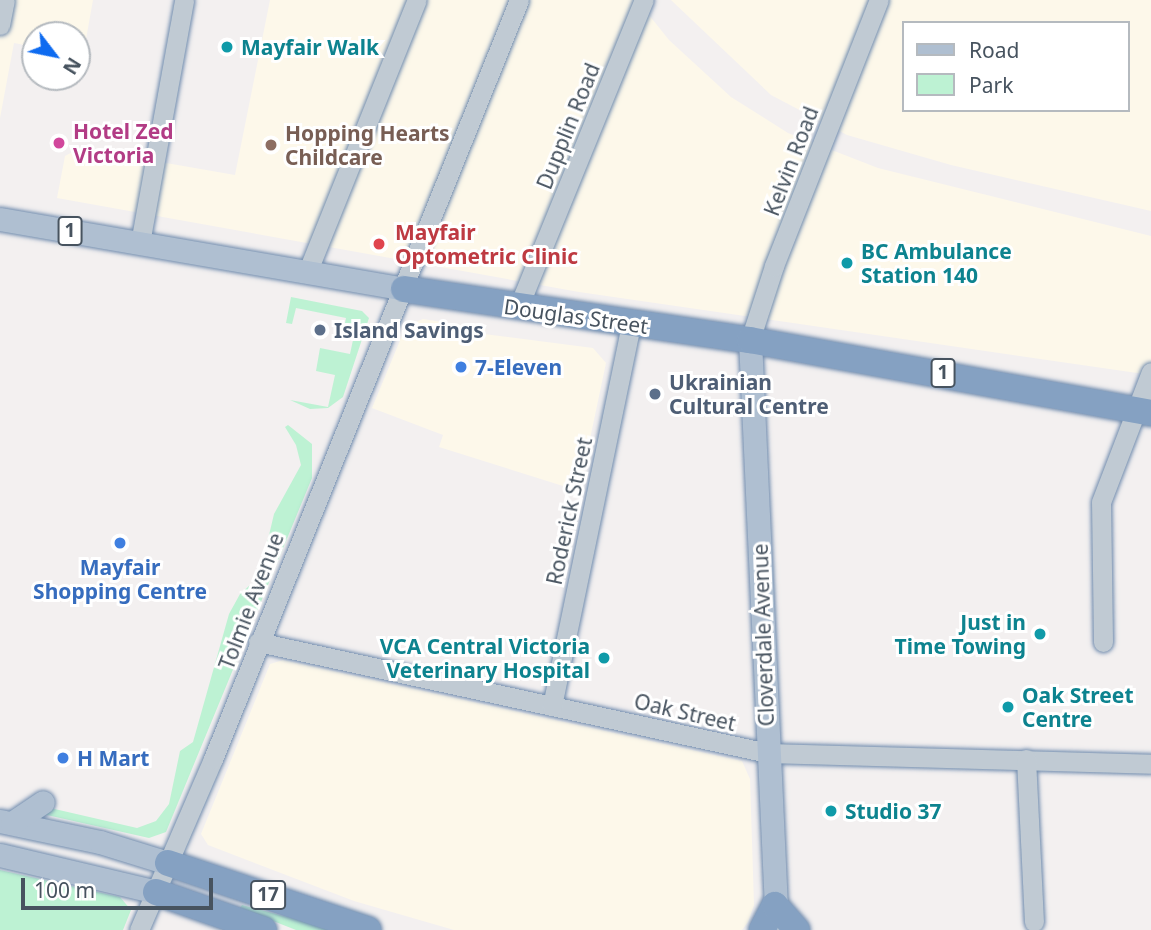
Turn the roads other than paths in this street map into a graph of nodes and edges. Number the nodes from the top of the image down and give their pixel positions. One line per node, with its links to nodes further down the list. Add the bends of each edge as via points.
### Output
1 (5, 0): 7 (street)
2 (184, 0): 9 (street)
3 (417, 0): 10 (street)
4 (519, 0): 11 (street, Tolmie Avenue)
5 (644, 0): 12 (street, Dupplin Road)
6 (879, 0): 14 (street, Kelvin Road, via 774,266)
7 (0, 25)
8 (0, 219): 9 (main road, Douglas Street / 1)
9 (139, 243): 10 (main road, Douglas Street / 1)
10 (307, 273): 11 (main road, Douglas Street / 1)
11 (404, 289): 12 (highway, Douglas Street / 1); 17 (street, Tolmie Avenue)
12 (518, 308): 13 (highway, Douglas Street / 1)
13 (631, 325): 14 (highway, Douglas Street / 1); 19 (street, Roderick Street)
14 (750, 340): 16 (highway, Douglas Street / 1); 20 (main road, Cloverdale Avenue)
15 (1151, 372): 16 (street)
16 (1144, 412): 18 (street, via 1101,502)
17 (258, 642): 19 (street, Oak Street); 26 (street, Tolmie Avenue)
18 (1103, 642)
19 (552, 706): 20 (street, Oak Street)
20 (768, 753): 21 (street, Oak Street); 28 (main road, Cloverdale Avenue)
21 (1026, 760): 22 (street, Oak Street); 29 (street)
22 (1151, 764)
23 (43, 802): 24 (main road)
24 (6, 822): 26 (main road, 17)
25 (0, 855): 27 (main road, 17)
26 (168, 863): 27 (street, Tolmie Avenue); 32 (highway, 17)
27 (156, 892): 30 (street, Tolmie Avenue); 31 (highway, 17)
28 (776, 917): 33 (highway); 34 (highway)
29 (1034, 922)
30 (139, 930)
31 (264, 930)
32 (368, 930)
33 (762, 930)
34 (797, 930)

